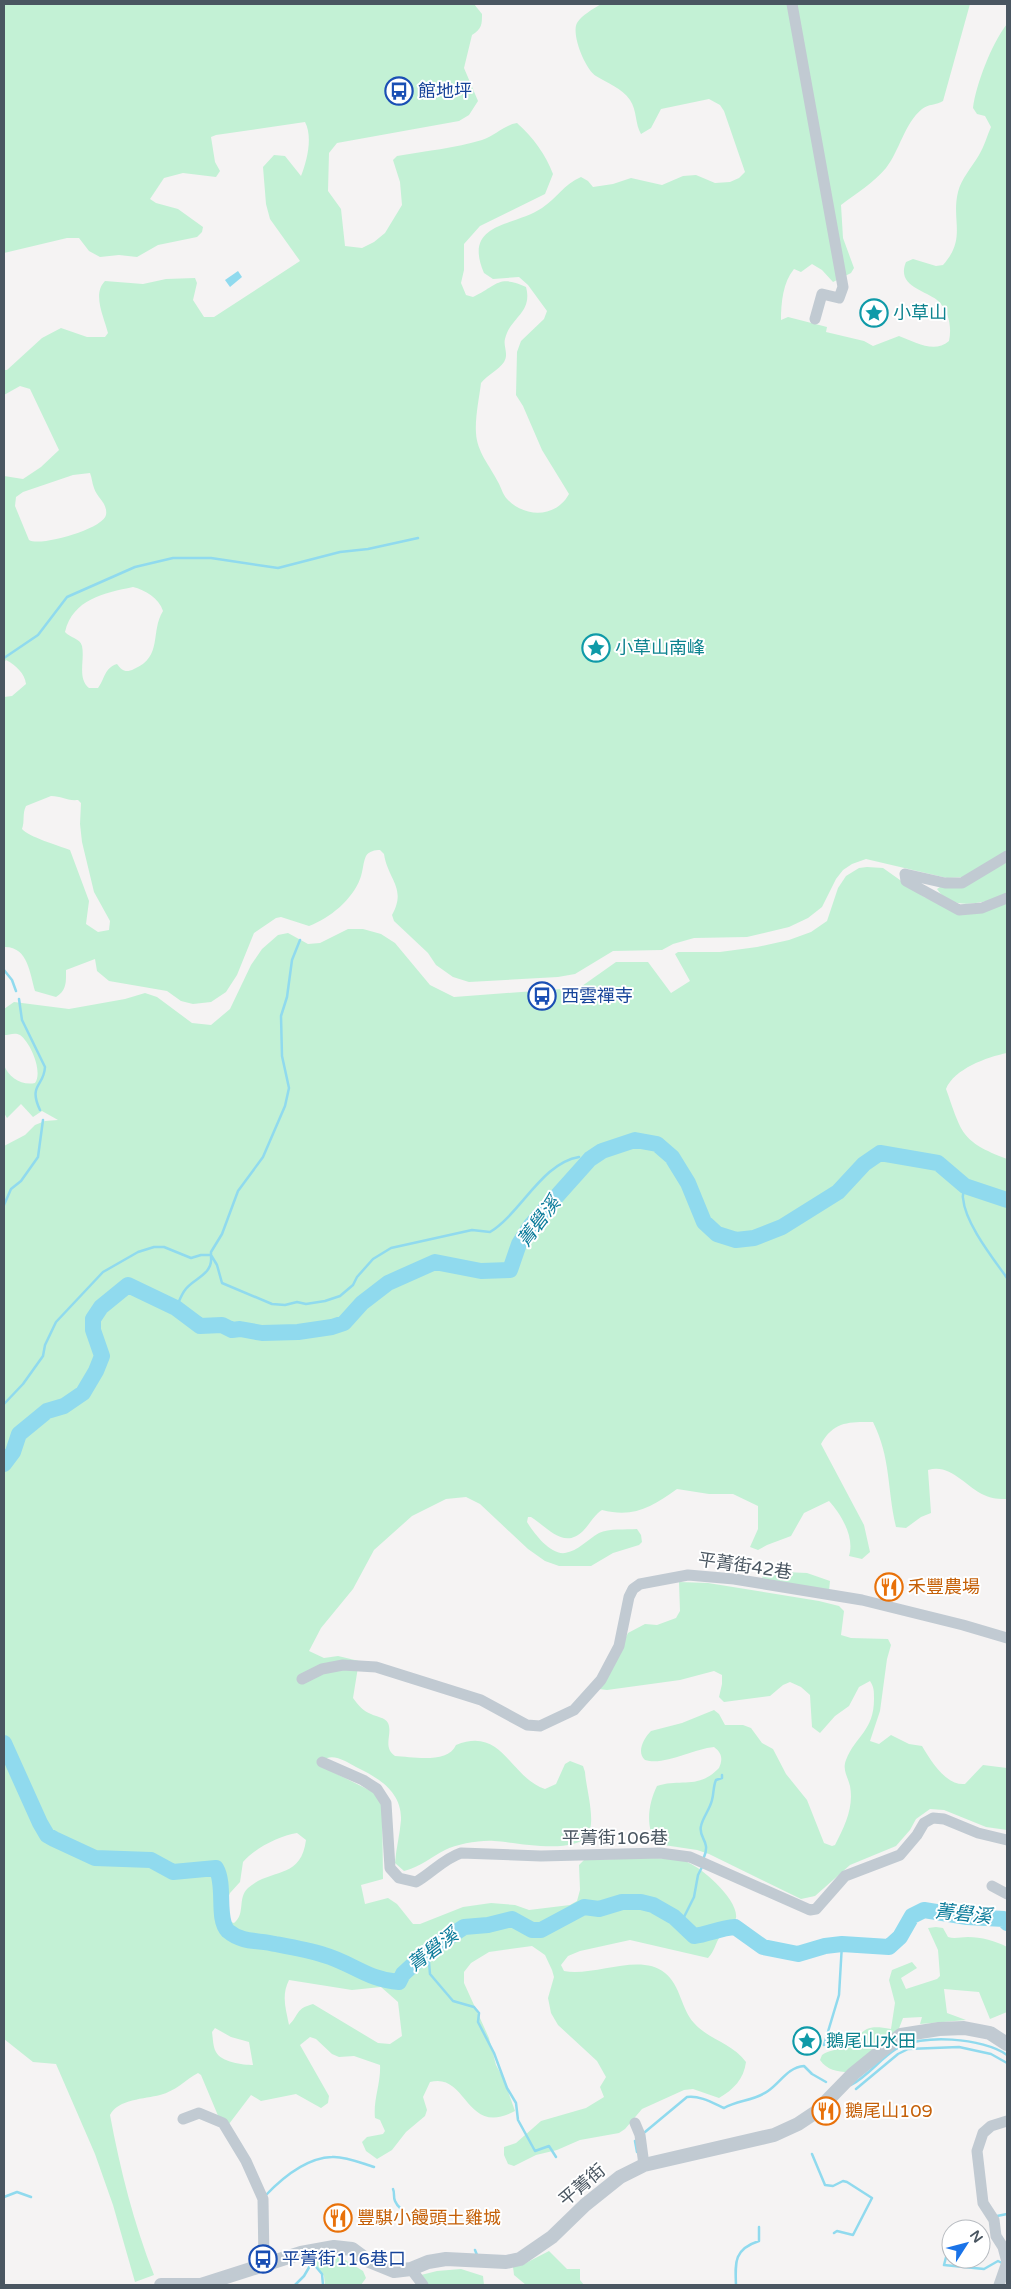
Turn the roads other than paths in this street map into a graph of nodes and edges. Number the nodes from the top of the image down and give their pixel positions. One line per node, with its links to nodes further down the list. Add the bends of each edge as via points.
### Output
1 (792, 4): 2 (street, via 843,287 839,298 822,294)
2 (815, 320)
3 (1007, 856): 4 (street, via 962,883 945,883 905,874 906,881 959,910 971,911)
4 (1007, 898)
5 (1007, 1638): 6 (street, 平菁街42巷, via 862,1600 734,1579 688,1575 640,1584 633,1589 619,1646 601,1680 574,1710 540,1726 527,1725 481,1700 376,1667 344,1665 322,1669)
6 (302, 1679)
7 (322, 1762): 8 (street, 平菁街106巷, via 377,1789 386,1803 390,1868 399,1878 416,1882 449,1857 461,1853 541,1856 660,1852 690,1856 810,1910 816,1909 845,1876 900,1854 924,1823 933,1818)
8 (1007, 1840)
9 (992, 1886): 10 (street)
10 (1007, 1894)
11 (1007, 2044): 15 (street, 平菁街, via 990,2033 964,2028 901,2035 853,2074 816,2112 798,2124 774,2135)
12 (183, 2119): 16 (street, via 199,2113 223,2123 246,2161 265,2208)
13 (1007, 2121): 20 (street, via 991,2126 983,2133 977,2150 983,2203 994,2220 1006,2262)
14 (635, 2123): 15 (street)
15 (644, 2165): 17 (street, 平菁街, via 620,2177 552,2237 520,2259 506,2262 446,2259)
16 (264, 2264): 17 (street, 平菁街, via 334,2247 352,2249 367,2260 394,2271); 18 (street, 平菁街, via 201,2285)
17 (411, 2269): 19 (street)
18 (161, 2285)
19 (423, 2285)
20 (999, 2285)

